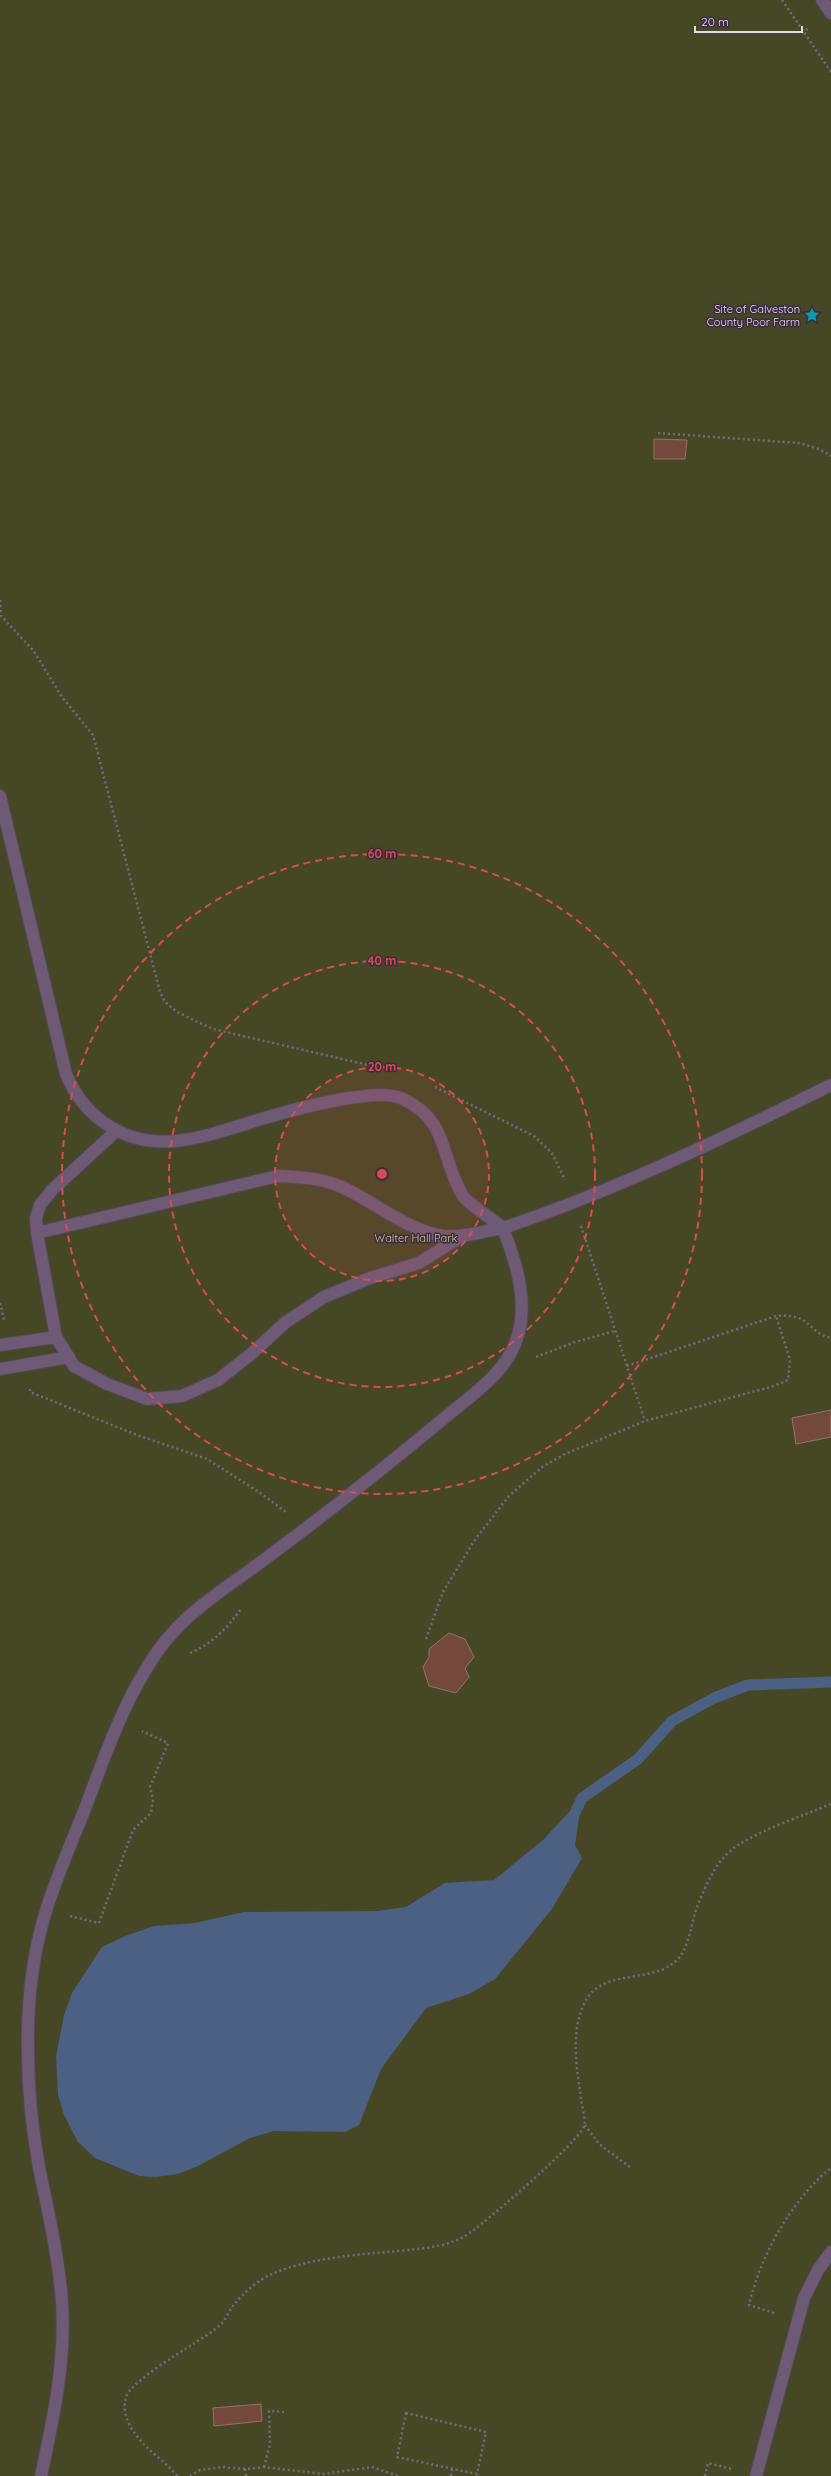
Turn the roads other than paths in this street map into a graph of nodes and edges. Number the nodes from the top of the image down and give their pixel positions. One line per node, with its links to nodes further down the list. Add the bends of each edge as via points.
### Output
1 (822, 0): 2 (lane)
2 (831, 13)
3 (0, 796): 5 (lane, via 66,1074 74,1091 94,1116)
4 (831, 1085): 6 (lane, via 737,1132 574,1202)
5 (115, 1132): 6 (lane, via 147,1141 176,1141 338,1100 376,1094 402,1098 426,1112 441,1136 463,1197); 7 (lane, via 52,1190 40,1205 36,1218)
6 (503, 1228): 8 (lane); 14 (lane, via 517,1269 521,1312 518,1338 507,1361 484,1384 405,1451 209,1598 160,1647 146,1668 108,1747 43,1918 33,1963 28,2010 28,2051 30,2092 39,2162 62,2302 62,2346 55,2405)
7 (36, 1233): 8 (lane, via 278,1176 308,1177 342,1187 418,1228 443,1236); 9 (lane)
8 (462, 1236): 11 (lane, via 420,1263 370,1278 324,1297 286,1322 218,1380 182,1396 147,1399 107,1384 74,1366)
9 (56, 1337): 10 (lane); 11 (lane)
10 (0, 1345)
11 (69, 1357): 12 (lane)
12 (0, 1369)
13 (831, 2252): 15 (lane, via 818,2270 804,2298)
14 (41, 2476)
15 (756, 2476)

